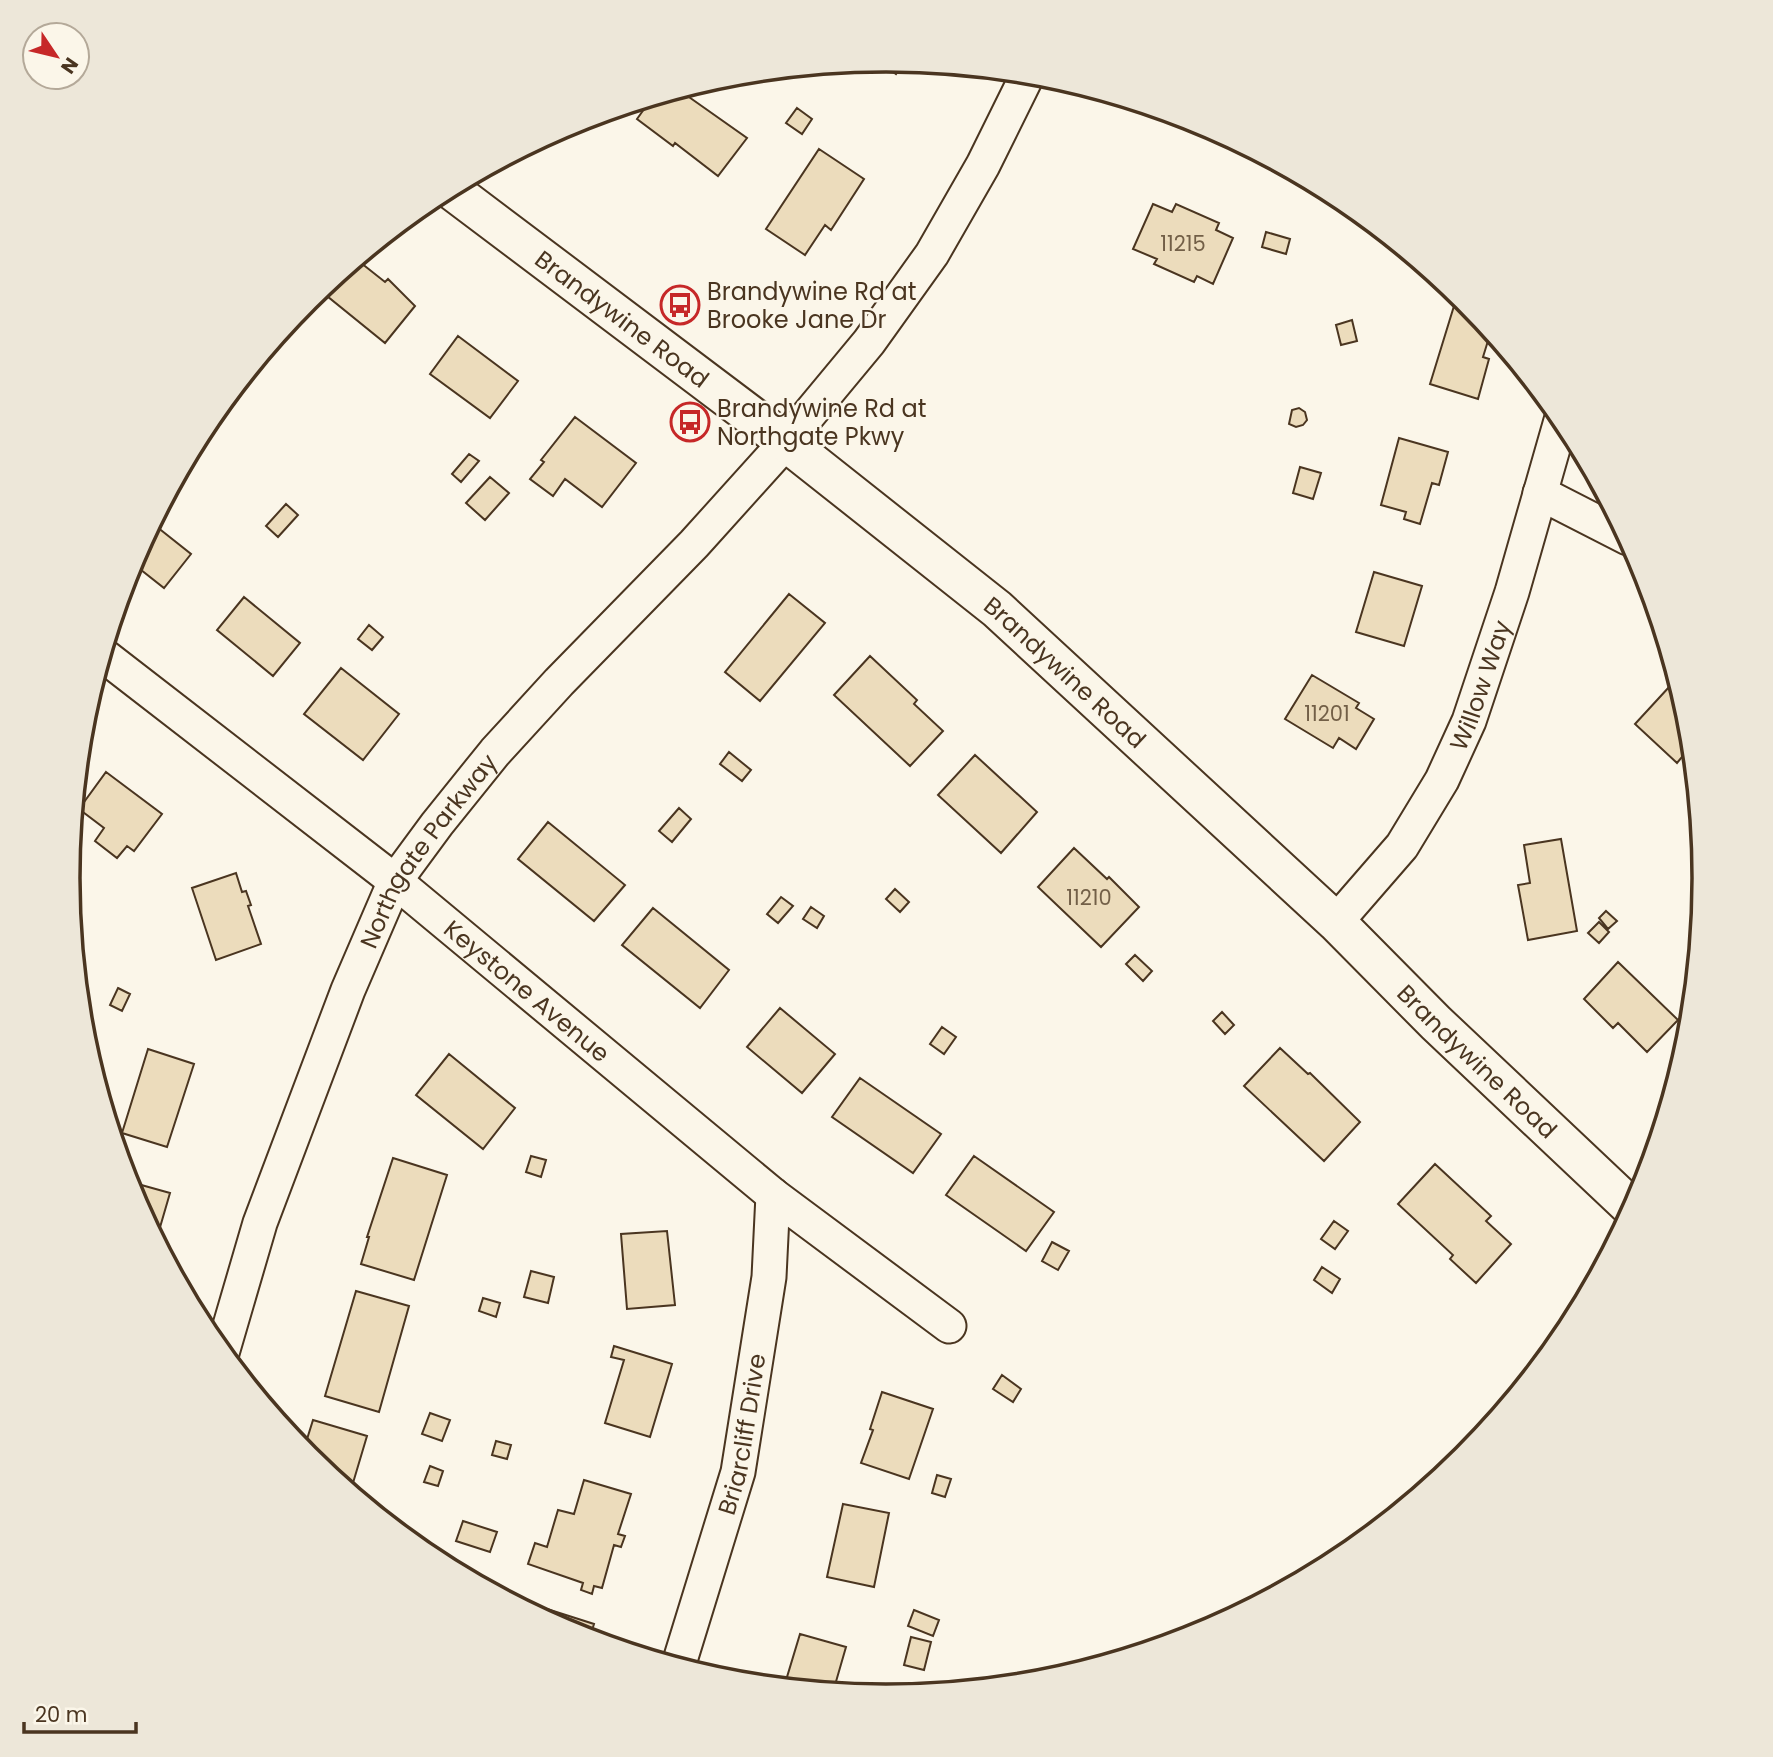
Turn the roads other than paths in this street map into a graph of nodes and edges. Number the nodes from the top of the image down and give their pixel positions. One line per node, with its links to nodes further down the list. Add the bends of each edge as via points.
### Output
1 (1023, 84): 4 (street, Northgate Parkway, via 984,165 932,254 869,342)
2 (459, 195): 4 (main road, Brandywine Road)
3 (1558, 431): 5 (street, Willow Way)
4 (786, 442): 8 (street, Northgate Parkway, via 495,752); 9 (main road, Brandywine Road, via 997,609)
5 (1540, 493): 6 (street); 9 (street, Willow Way, via 1469,721 1443,780 1402,846)
6 (1614, 531)
7 (110, 660): 8 (street, Keystone Avenue)
8 (395, 881): 10 (street, Keystone Avenue); 13 (street, Northgate Parkway, via 348,990 260,1223)
9 (1336, 922): 11 (main road, Brandywine Road)
10 (773, 1195): 12 (street, Keystone Avenue); 14 (street, Briarcliff Drive, via 769,1277 738,1472)
11 (1625, 1202)
12 (949, 1326)
13 (226, 1341)
14 (681, 1659)

